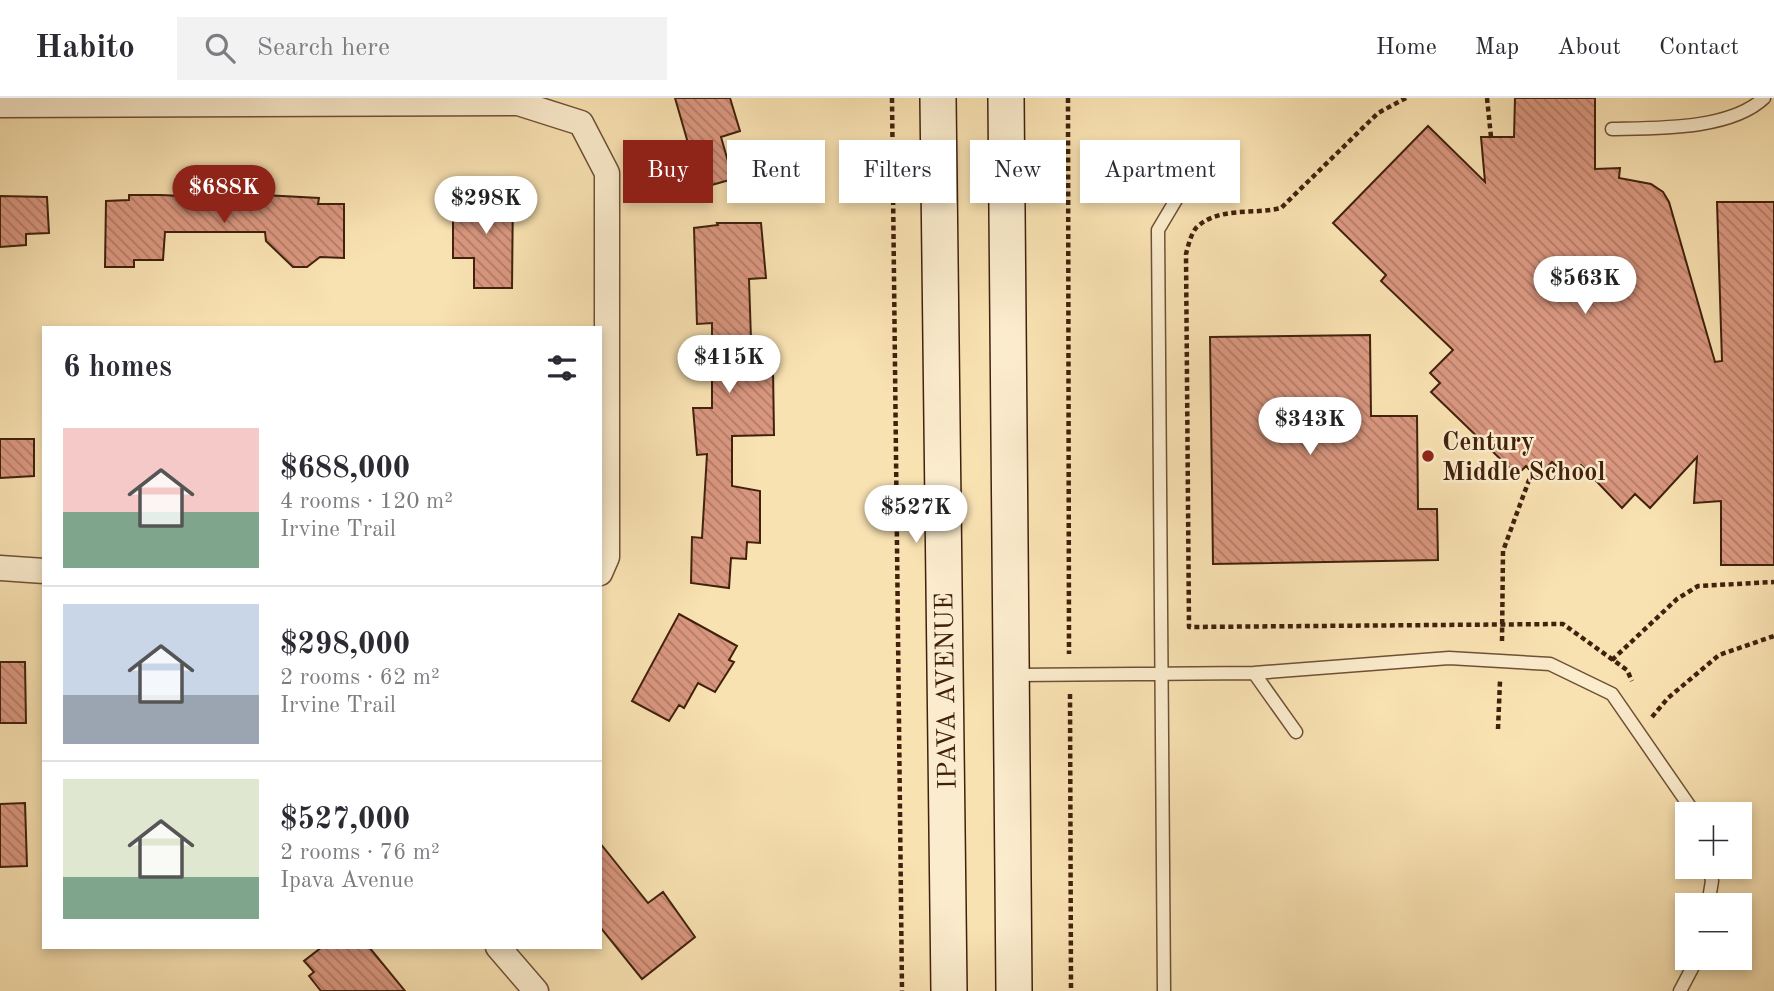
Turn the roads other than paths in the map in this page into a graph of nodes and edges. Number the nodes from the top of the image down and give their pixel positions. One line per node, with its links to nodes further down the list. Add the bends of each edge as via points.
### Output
1 (938, 98): 18 (street, IPAVA AVENUE)
2 (1006, 98): 11 (street)
3 (1764, 98): 5 (lane, via 1753,108 1689,128)
4 (0, 105): 8 (street, via 518,103 581,123 607,173 607,557)
5 (1612, 129)
6 (1174, 203): 12 (lane, via 1158,230)
7 (0, 568): 9 (street)
8 (602, 568)
9 (42, 571)
10 (1254, 673): 12 (lane); 13 (lane); 14 (lane, via 1449,658 1550,664 1612,694)
11 (1013, 675): 12 (lane); 19 (street)
12 (1160, 675): 20 (lane)
13 (1296, 732)
14 (1687, 802)
15 (499, 949): 17 (street)
16 (1691, 970): 21 (lane)
17 (525, 987)
18 (949, 991)
19 (1014, 991)
20 (1164, 991)
21 (1680, 991)

